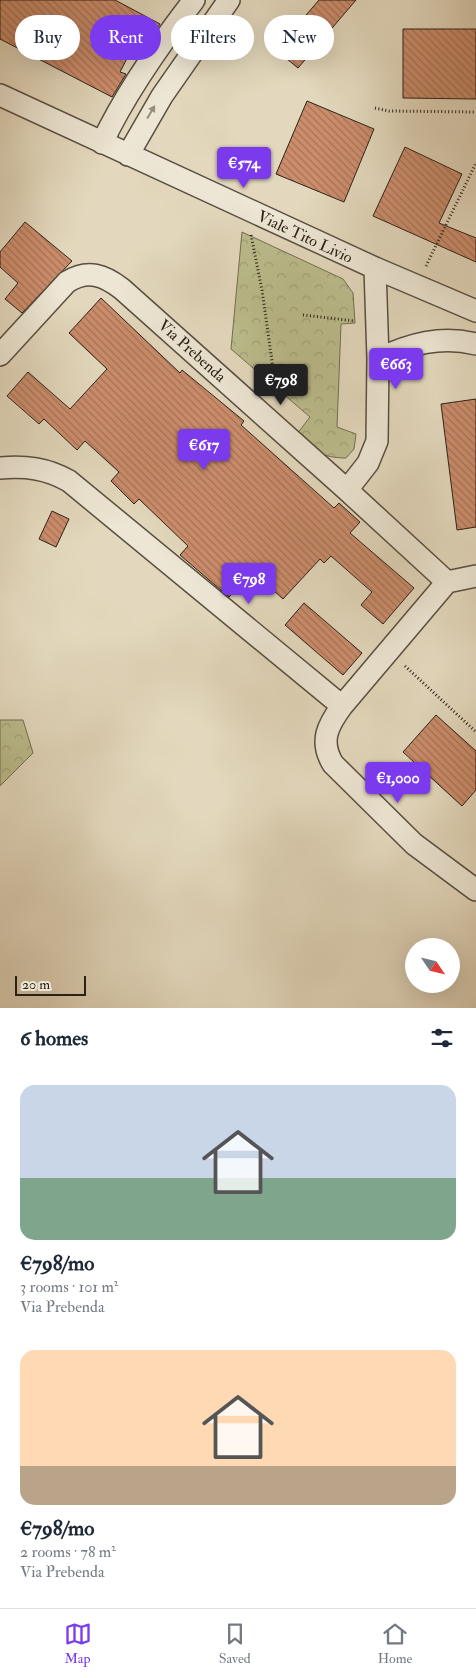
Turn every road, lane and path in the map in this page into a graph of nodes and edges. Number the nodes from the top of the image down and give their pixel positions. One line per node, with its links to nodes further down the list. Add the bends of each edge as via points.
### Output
1 (194, 0): 6 (street, via 119,111)
2 (229, 0): 7 (street, one-way to 2, via 162,96)
3 (0, 95): 6 (street, Viale Tito Livio)
4 (376, 108): 5 (path)
5 (476, 112)
6 (102, 143): 7 (street, Viale Tito Livio)
7 (128, 155): 9 (street, Viale Tito Livio)
8 (476, 163): 11 (path)
9 (246, 209): 10 (street, Viale Tito Livio); 18 (path, via 262,290)
10 (375, 268): 11 (street, Viale Tito Livio); 14 (street)
11 (416, 286): 12 (street, Viale Tito Livio)
12 (476, 311)
13 (303, 315): 14 (path)
14 (376, 324): 17 (street)
15 (476, 344): 17 (street, via 451,340 428,342)
16 (0, 355): 18 (street, Via Prebenda, via 67,282 81,275 98,275 122,289)
17 (378, 359): 20 (street, via 377,441 368,463)
18 (283, 432): 20 (street, Via Prebenda)
19 (0, 468): 24 (street, via 29,466 69,481)
20 (348, 490): 22 (street, Via Prebenda)
21 (476, 576): 22 (street)
22 (447, 582): 23 (street)
23 (388, 650): 24 (street); 25 (path)
24 (342, 706): 26 (street, via 330,723 326,736 326,751 333,764 414,844)
25 (476, 732)
26 (476, 890)

